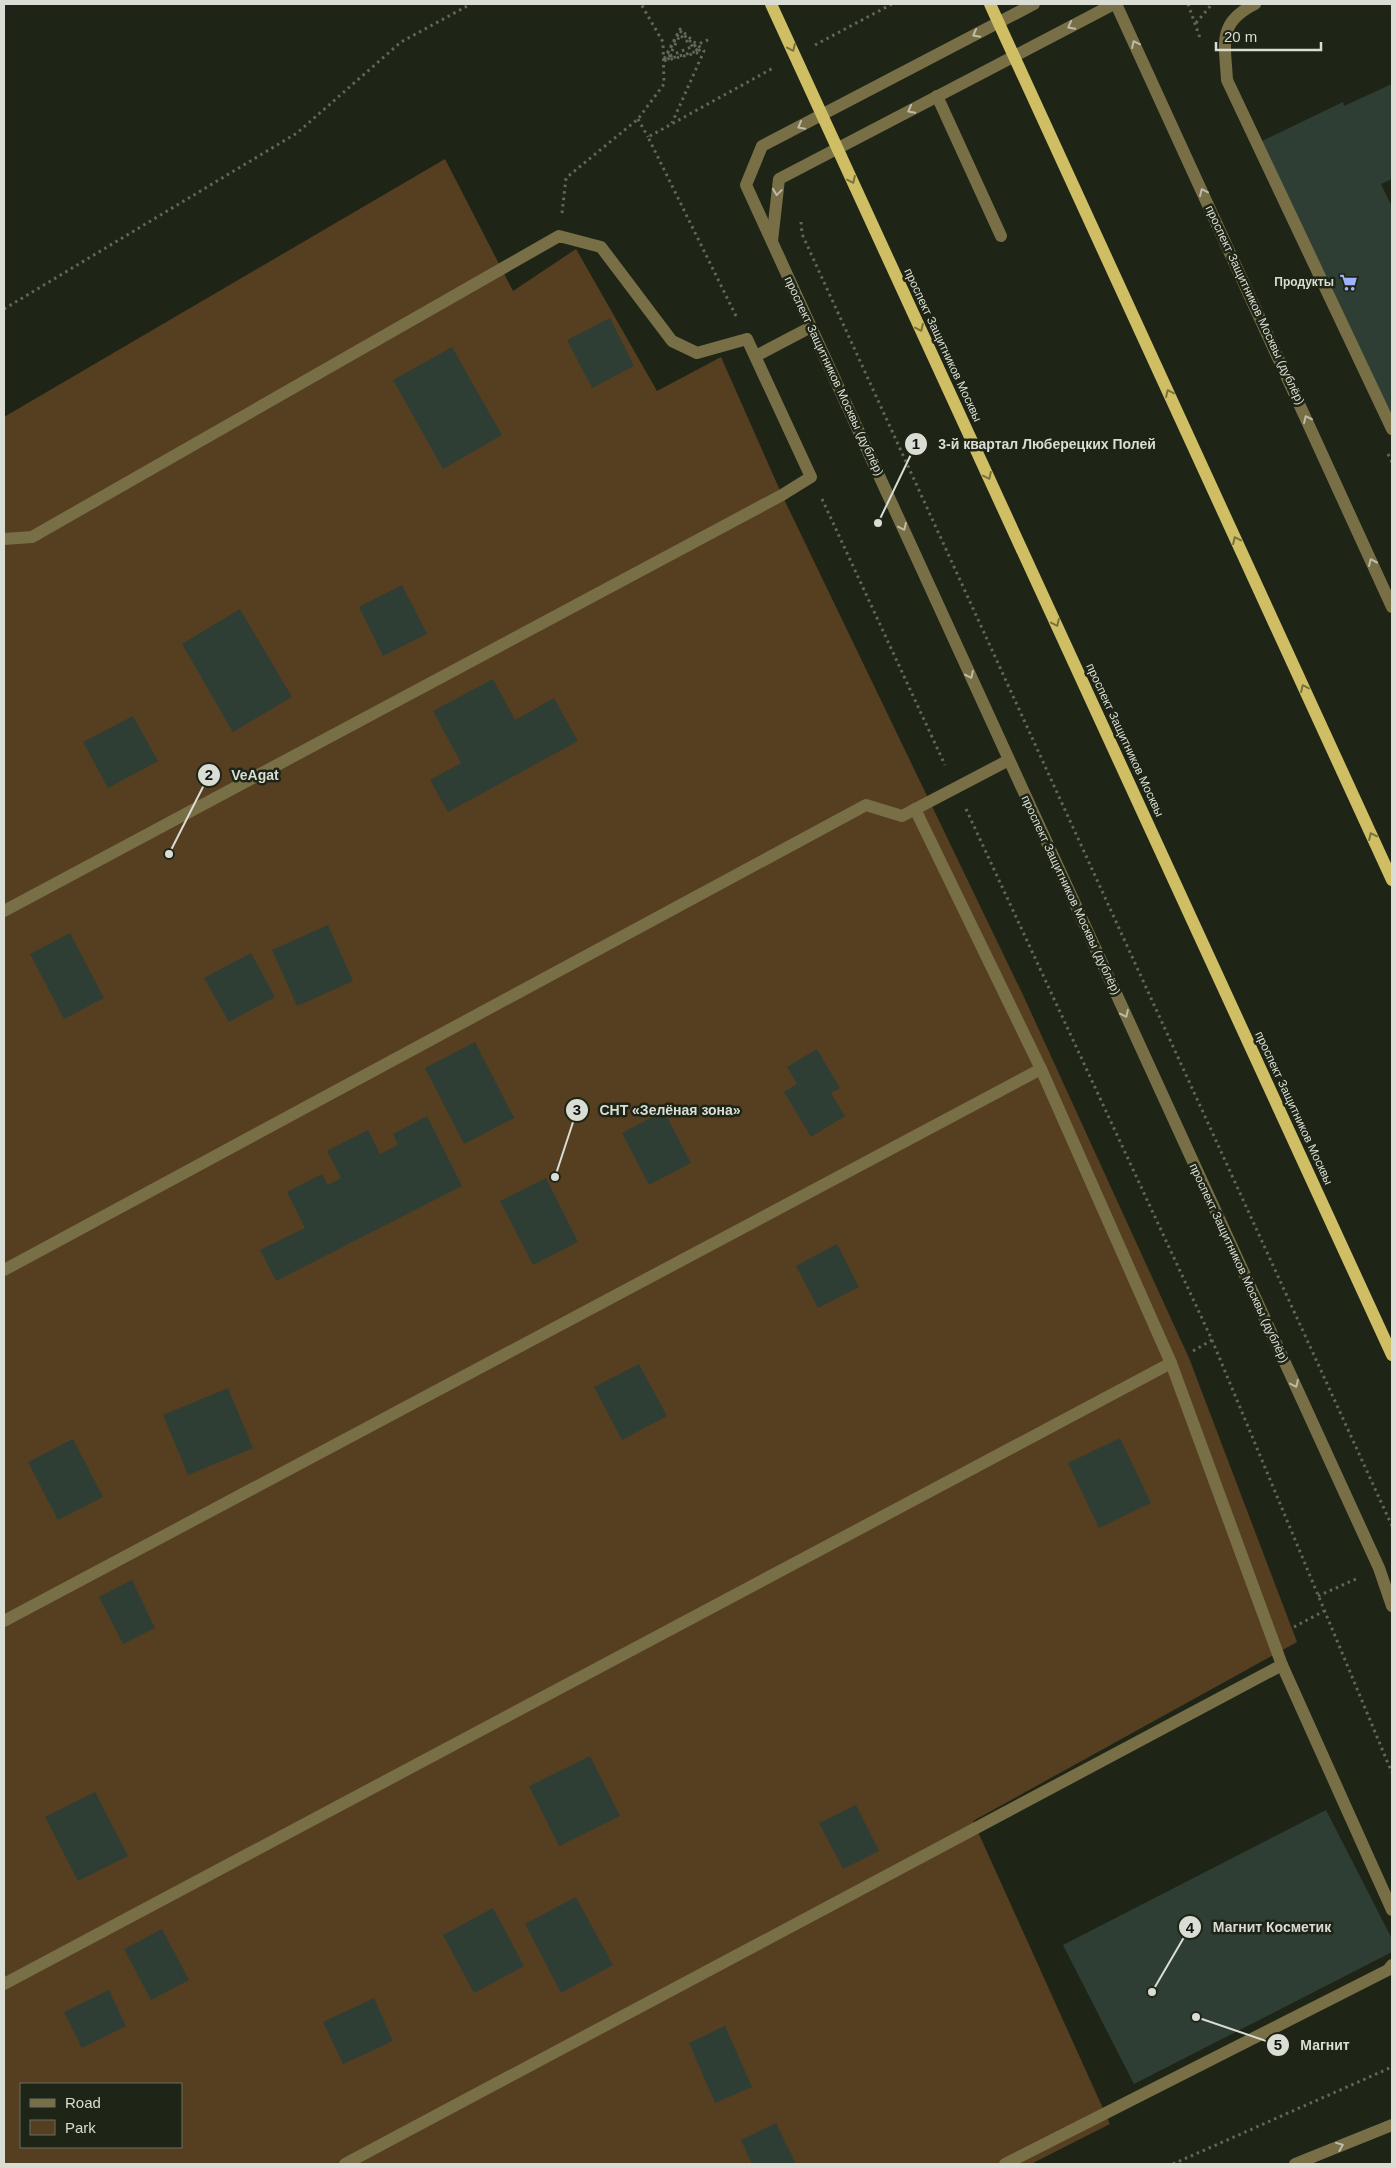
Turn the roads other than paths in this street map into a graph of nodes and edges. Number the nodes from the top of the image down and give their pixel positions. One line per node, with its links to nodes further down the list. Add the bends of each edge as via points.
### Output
1 (771, 4): 20 (main road, проспект Защитников Москвы, one-way to 20, bridge)
2 (990, 4): 16 (main road, one-way to 2, bridge)
3 (1034, 4): 8 (street, проспект Защитников Москвы (дублёр), one-way to 8, via 762,146 746,185)
4 (1115, 4): 6 (street, one-way to 6); 13 (street, проспект Защитников Москвы (дублёр), one-way to 4)
5 (1255, 4): 11 (street, via 1239,12 1224,36 1227,80)
6 (937, 96): 7 (street); 8 (street, one-way to 8, via 779,179)
7 (1001, 236)
8 (772, 242): 9 (street, проспект Защитников Москвы (дублёр))
9 (811, 327): 10 (street); 14 (street, проспект Защитников Москвы (дублёр), one-way to 14)
10 (756, 356): 12 (street, via 747,339 698,352 672,342 601,247 559,236 32,537); 17 (street, via 812,477)
11 (1392, 429)
12 (4, 539)
13 (1392, 607)
14 (1009, 760): 15 (street); 22 (street, проспект Защитников Москвы (дублёр), one-way to 22, via 1374,1559)
15 (915, 809): 18 (street); 19 (street, via 902,816 866,805)
16 (1392, 880)
17 (4, 911)
18 (1041, 1069): 21 (street); 23 (street)
19 (4, 1270)
20 (1392, 1355)
21 (1171, 1363): 24 (street); 27 (street)
22 (1392, 1606)
23 (4, 1621)
24 (1282, 1665): 25 (street); 29 (street)
25 (1392, 1910)
26 (1392, 1965): 30 (street, via 1388,1970)
27 (4, 1984)
28 (1392, 2125): 31 (street, one-way to 28)
29 (345, 2164)
30 (1005, 2164)
31 (1295, 2164)

